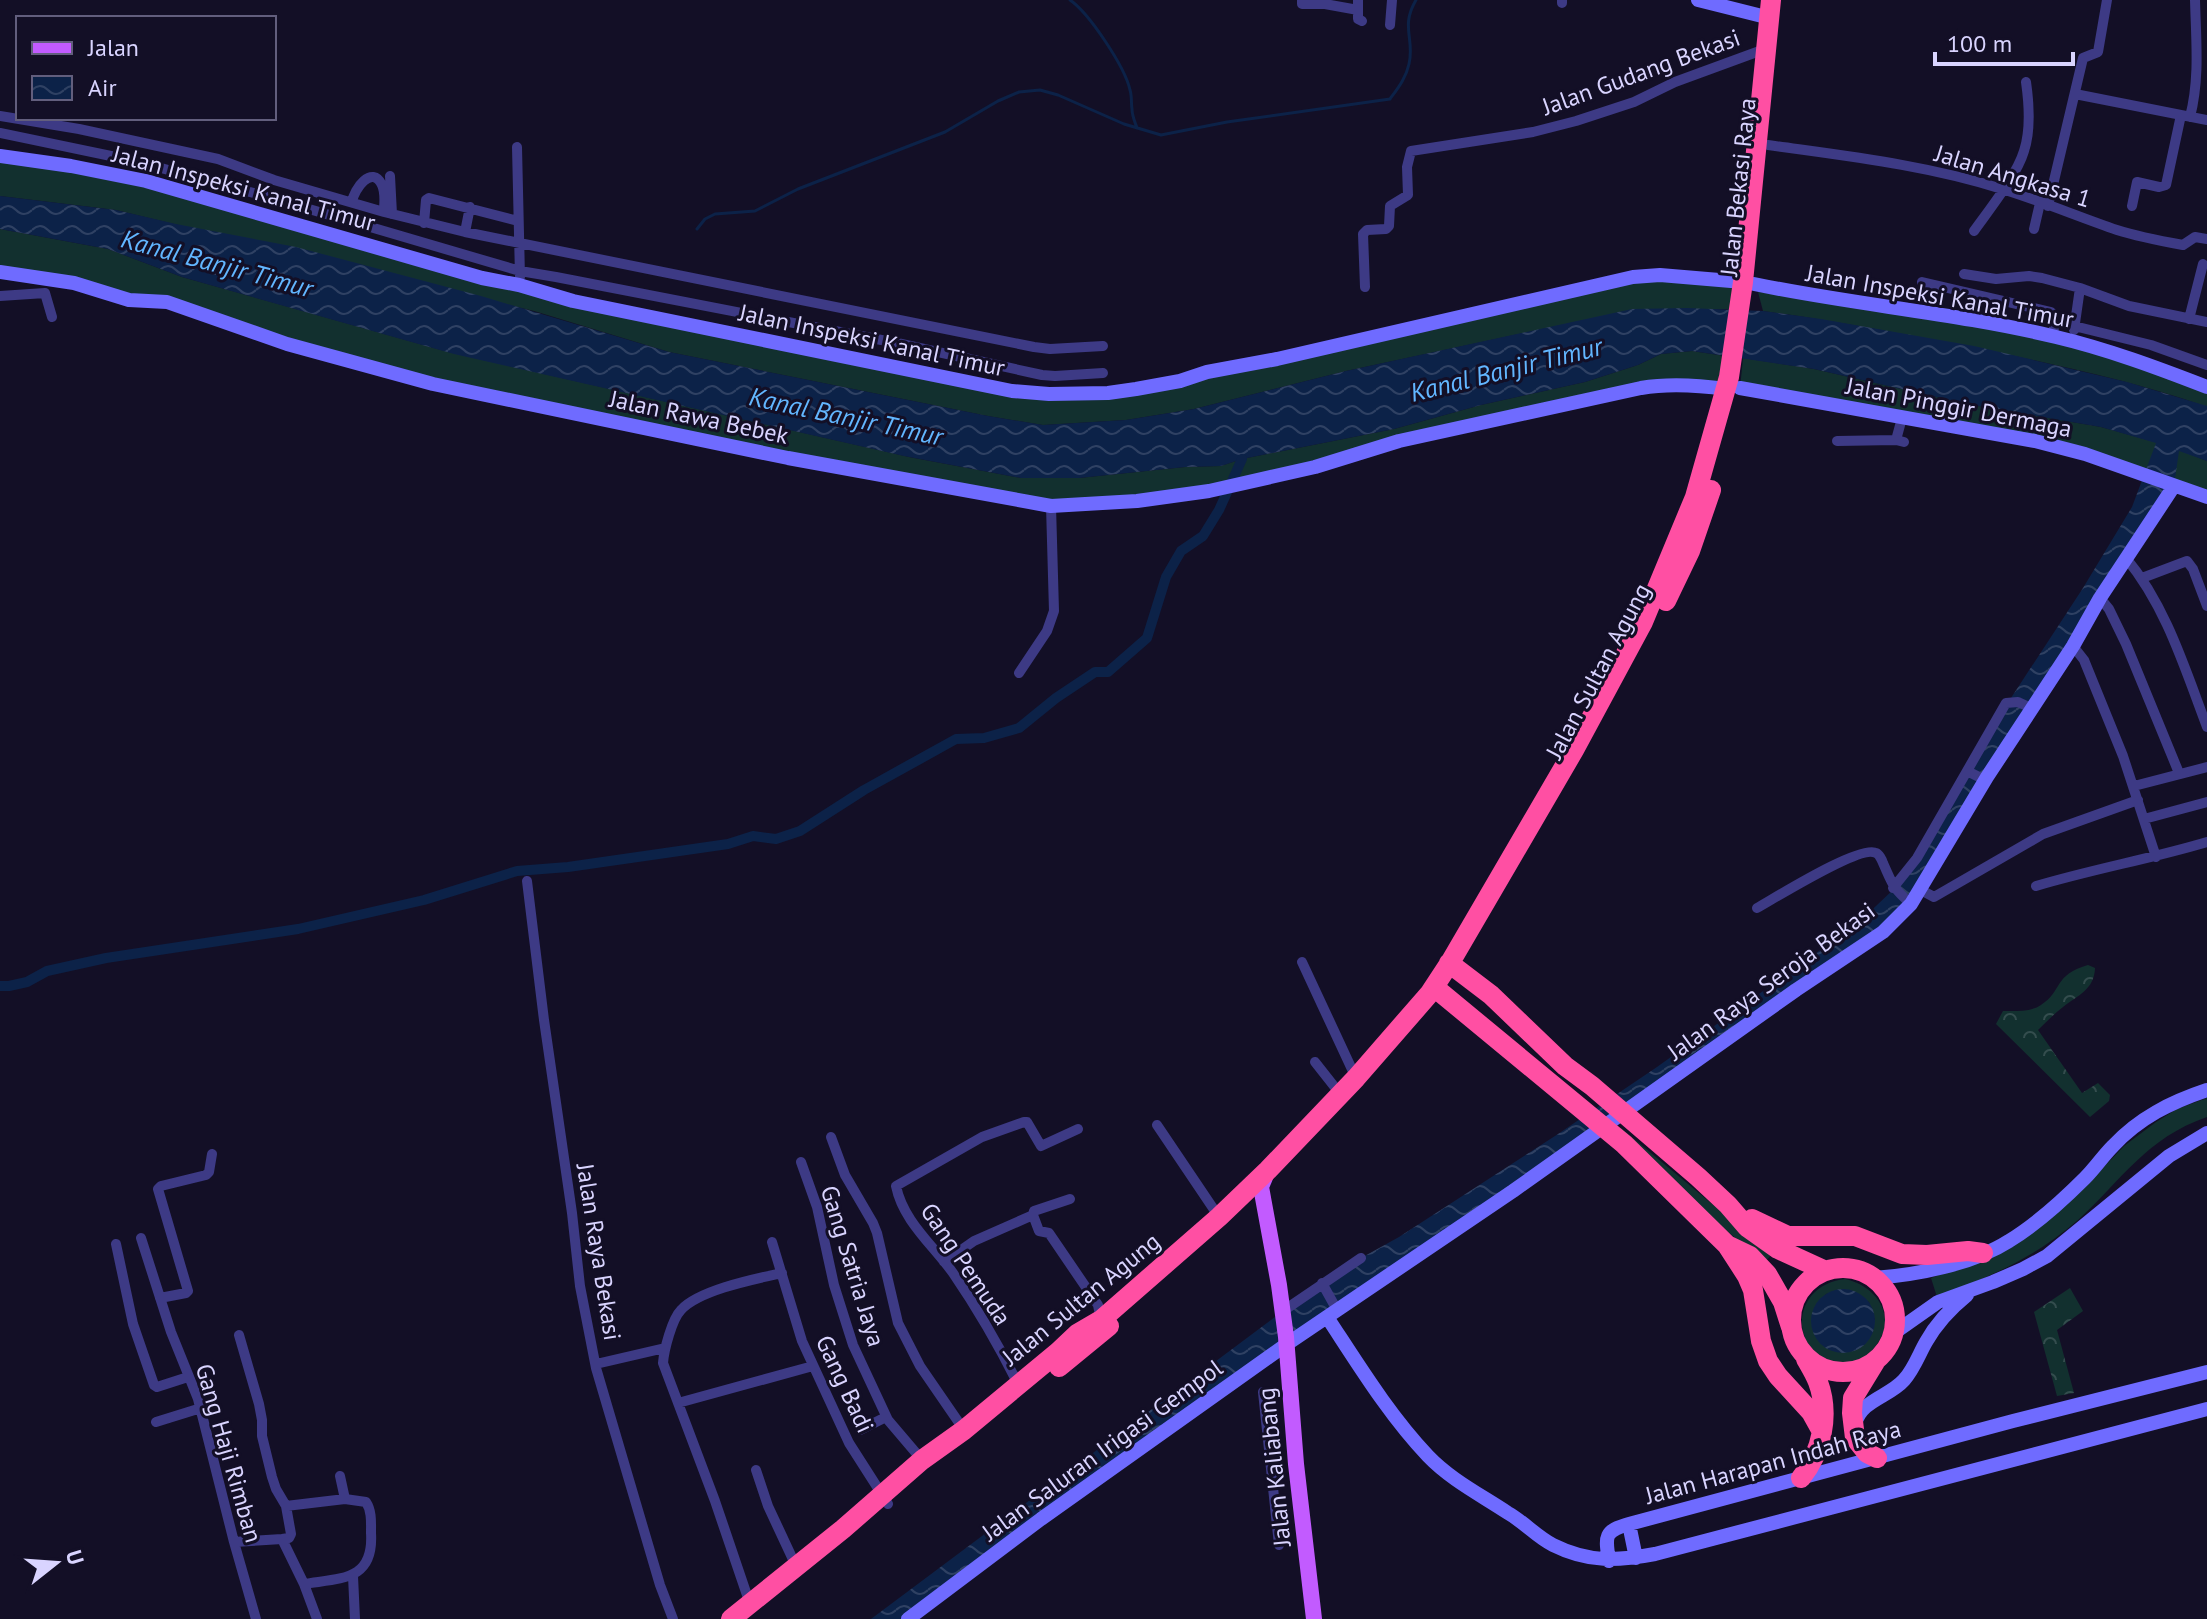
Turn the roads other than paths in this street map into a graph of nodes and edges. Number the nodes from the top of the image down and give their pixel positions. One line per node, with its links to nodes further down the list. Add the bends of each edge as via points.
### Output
1 (1302, 0): 8 (street)
2 (1392, 0): 9 (street)
3 (1698, 0): 7 (street)
4 (1781, 0): 17 (highway, Jalan Bekasi Raya)
5 (2107, 0): 12 (street, via 2099,50 2083,58)
6 (2195, 0): 13 (street, via 2196,92)
7 (1771, 9): 10 (highway, Jalan Bekasi Raya)
8 (1360, 10)
9 (1390, 25)
10 (1767, 48): 43 (street, Jalan Gudang Bekasi, via 1576,121 1411,151 1408,195 1390,206 1386,229 1363,234); 44 (highway, Jalan Bekasi Raya)
11 (2026, 82): 23 (street, via 2024,151)
12 (2075, 94): 13 (street); 26 (street)
13 (2186, 116): 15 (street); 27 (street, via 2166,185 2137,182)
14 (24, 120): 20 (street)
15 (2207, 120)
16 (0, 133): 22 (street)
17 (1768, 145): 23 (street, Jalan Angkasa 1, via 1924,169); 44 (highway, Jalan Bekasi Raya)
18 (517, 147): 31 (street)
19 (0, 156): 41 (street, Jalan Inspeksi Kanal Timur, via 146,181 482,278)
20 (205, 156): 22 (street); 25 (street)
21 (390, 176): 30 (street)
22 (200, 177): 24 (street)
23 (2003, 189): 26 (street, Jalan Angkasa 1); 34 (street)
24 (272, 198)
25 (352, 202): 30 (street); 30 (street, via 364,180 376,179)
26 (2044, 204): 33 (street); 36 (street, Jalan Angkasa 1, via 2150,239 2183,245 2195,237)
27 (2132, 206)
28 (470, 207): 31 (street); 32 (street, via 429,198); 35 (street)
29 (309, 209): 41 (street)
30 (388, 213): 32 (street)
31 (518, 221): 37 (street)
32 (424, 223): 35 (street)
33 (2034, 229)
34 (1974, 231)
35 (465, 232): 37 (street)
36 (2207, 239)
37 (519, 243): 41 (street); 52 (street, via 1034,347)
38 (2203, 264): 48 (street)
39 (6, 273): 46 (street); 61 (street, Jalan Rawa Bebek, via 74,283 129,300 167,302 287,344 433,384)
40 (1964, 274): 45 (street, via 1996,279 2029,276)
41 (520, 278): 44 (street, Jalan Inspeksi Kanal Timur, via 573,301 1012,391 1049,394 1108,393 1180,381 1633,277 1660,275); 54 (street, via 897,343 1042,375)
42 (1922, 282): 51 (street, via 2051,312)
43 (1365, 287)
44 (1748, 287): 51 (street, Jalan Inspeksi Kanal Timur); 55 (highway, Jalan Bekasi Raya)
45 (2080, 288): 48 (street); 50 (street)
46 (5, 295): 47 (street, via 45,293)
47 (52, 317)
48 (2189, 319): 49 (street)
49 (2207, 322)
50 (2073, 333): 51 (street, Jalan Inspeksi Kanal Timur); 53 (street, via 2163,349); 56 (street, Jalan Inspeksi Kanal Timur, via 2103,350)
51 (2053, 336)
52 (1103, 346)
53 (2207, 365)
54 (1103, 373)
55 (1734, 383): 57 (street, Jalan Pinggir Dermaga); 61 (street, Jalan Rawa Bebek, via 1641,388 1399,441 1209,491); 86 (highway, Jalan Sultan Agung, via 1727,440 1690,551 1618,697); 88 (highway, Jalan Sultan Agung, via 1695,497 1643,622)
56 (2207, 387)
57 (1902, 418): 58 (street, via 1900,441); 59 (street, Jalan Pinggir Dermaga, via 2035,441)
58 (1837, 441)
59 (2170, 484): 60 (street, Jalan Pinggir Dermaga); 62 (street, Jalan Raya Seroja Bekasi)
60 (2207, 497)
61 (1051, 506): 67 (street, via 1054,611)
62 (2126, 558): 63 (street); 64 (street, Jalan Raya Seroja Bekasi)
63 (2142, 578): 65 (street, via 2190,563); 69 (street)
64 (2100, 598): 66 (street, Jalan Raya Seroja Bekasi); 72 (street, via 2126,644)
65 (2207, 606)
66 (2073, 646): 68 (street, Jalan Raya Seroja Bekasi); 74 (street, via 2087,667)
67 (1019, 673)
68 (2025, 705): 71 (street, via 2006,703); 73 (street, Jalan Raya Seroja Bekasi)
69 (2207, 727)
70 (2207, 767): 72 (street)
71 (1968, 771): 73 (street); 82 (street)
72 (2179, 773): 74 (street)
73 (1983, 780): 83 (street, Jalan Raya Seroja Bekasi)
74 (2134, 786): 75 (street)
75 (2138, 800): 77 (street); 83 (street, via 2043,834 1934,897)
76 (2207, 802): 77 (street)
77 (2144, 819): 79 (street)
78 (2207, 842): 79 (street)
79 (2156, 857): 81 (street)
80 (527, 881): 132 (street, Jalan Raya Bekasi, via 580,1286)
81 (2036, 886)
82 (1894, 889): 84 (street); 85 (street, via 1873,852 1837,863)
83 (1919, 889): 84 (street, Jalan Raya Seroja Bekasi)
84 (1908, 902): 122 (street, Jalan Raya Seroja Bekasi, via 1883,932)
85 (1757, 908)
86 (1468, 950): 88 (highway, Jalan Sultan Agung); 89 (highway, via 1468,963)
87 (1302, 962): 94 (street)
88 (1454, 967): 89 (highway); 90 (highway, Jalan Sultan Agung)
89 (1480, 986): 105 (highway)
90 (1438, 990): 91 (highway); 92 (highway, Jalan Sultan Agung); 94 (highway, Jalan Sultan Agung)
91 (1463, 1010): 92 (highway, via 1440,1007); 111 (highway, via 1624,1144)
92 (1426, 1014): 103 (highway, Jalan Sultan Agung, via 1333,1116)
93 (1315, 1062): 96 (street)
94 (1356, 1078): 96 (highway, Jalan Sultan Agung)
95 (2207, 1090): 112 (street, via 2171,1102 2138,1122 2046,1214)
96 (1341, 1095): 103 (highway, Jalan Sultan Agung)
97 (1157, 1125): 107 (street)
98 (1078, 1129): 114 (street, Gang Pemuda, via 1041,1146 1026,1122 982,1137 897,1184 910,1220)
99 (2207, 1133): 119 (street, via 2169,1156 2047,1256)
100 (831, 1137): 144 (street, via 845,1175 873,1223 898,1323)
101 (212, 1154): 120 (street, via 206,1175 158,1189 188,1291)
102 (801, 1162): 141 (street, Gang Satria Jaya, via 853,1345)
103 (1264, 1178): 107 (highway, Jalan Sultan Agung); 121 (main road, Jalan Kaliabang); 130 (highway, Jalan Sultan Agung, via 1165,1277)
104 (1070, 1199): 106 (street)
105 (1728, 1205): 112 (highway, via 1788,1236 1855,1236 1902,1254); 115 (highway, via 1778,1249)
106 (1033, 1215): 114 (street, via 974,1241); 123 (street, via 1039,1231 1049,1233 1098,1305)
107 (1219, 1217): 123 (highway, Jalan Sultan Agung)
108 (141, 1238): 120 (street, Gang Haji Rimban)
109 (772, 1242): 116 (street, Gang Badi)
110 (116, 1244): 135 (street, via 133,1324 154,1385)
111 (1727, 1245): 124 (highway, via 1750,1256 1767,1274); 145 (highway, via 1753,1290 1768,1361)
112 (1983, 1253): 117 (street, via 1915,1275)
113 (1361, 1258): 118 (street)
114 (944, 1262): 136 (street, Gang Pemuda)
115 (1826, 1271): 117 (highway, via 1851,1269); 124 (highway, via 1798,1294)
116 (782, 1273): 128 (street, via 690,1302 679,1311); 133 (street, Gang Badi)
117 (1874, 1278): 125 (highway, via 1892,1303)
118 (1324, 1288): 121 (street); 122 (street)
119 (1974, 1290): 125 (street, via 1938,1302); 146 (street, via 1927,1338 1904,1380 1858,1413)
120 (160, 1298): 135 (street, Gang Haji Rimban)
121 (1283, 1311): 127 (main road, Jalan Kaliabang)
122 (1333, 1311): 127 (street, Jalan Raya Seroja Bekasi); 162 (street, via 1388,1406 1429,1457 1553,1545)
123 (1101, 1320): 130 (highway, Jalan Sultan Agung, via 1077,1334)
124 (1791, 1327): 129 (highway)
125 (1894, 1333): 131 (highway)
126 (239, 1335): 156 (street, via 272,1477)
127 (1287, 1341): 152 (main road, Jalan Kaliabang); 172 (street, Jalan Saluran Irigasi Gempol)
128 (665, 1348): 132 (street); 138 (street, via 663,1363)
129 (1803, 1354): 131 (highway, via 1817,1366 1845,1373); 145 (highway, via 1818,1383 1824,1409)
130 (1061, 1358): 136 (highway, Jalan Sultan Agung)
131 (1875, 1362): 146 (highway, via 1853,1398)
132 (596, 1364): 170 (street, Jalan Raya Bekasi)
133 (813, 1366): 138 (street); 154 (street, Gang Badi, via 849,1443)
134 (2207, 1372): 147 (street, Jalan Harapan Indah Raya)
135 (188, 1377): 139 (street, Gang Haji Rimban)
136 (1027, 1381): 144 (highway, Jalan Sultan Agung); 154 (highway, Jalan Sultan Agung)
137 (1263, 1392): 155 (street)
138 (678, 1403): 166 (street, via 715,1501)
139 (201, 1408): 142 (street); 159 (street, Gang Haji Rimban)
140 (2207, 1409): 161 (street)
141 (886, 1417): 143 (street); 148 (street, Gang Satria Jaya)
142 (156, 1422)
143 (860, 1430)
144 (964, 1430): 148 (highway, Jalan Sultan Agung)
145 (1821, 1430): 151 (highway, via 1816,1456)
146 (1853, 1434): 147 (highway)
147 (1877, 1458): 151 (street, Jalan Harapan Indah Raya)
148 (922, 1460): 154 (highway, Jalan Sultan Agung)
149 (756, 1470): 163 (street)
150 (340, 1476): 153 (street)
151 (1801, 1478): 157 (street, Jalan Harapan Indah Raya)
152 (1300, 1495): 155 (street); 173 (main road, Jalan Kaliabang)
153 (345, 1499): 156 (street); 164 (street, via 366,1502 370,1510 371,1551)
154 (885, 1500): 163 (highway, Jalan Sultan Agung); 166 (highway, Jalan Sultan Agung)
155 (1275, 1500): 160 (street)
156 (286, 1506): 158 (street, via 291,1534)
157 (1629, 1524): 161 (street, Jalan Harapan Indah Raya); 162 (street, via 1608,1533)
158 (282, 1539): 159 (street); 165 (street)
159 (234, 1542): 167 (street, Gang Haji Rimban)
160 (1279, 1545)
161 (1636, 1558): 162 (street)
162 (1609, 1561)
163 (796, 1566): 166 (highway, Jalan Sultan Agung)
164 (353, 1576): 165 (street); 169 (street)
165 (304, 1584): 168 (street)
166 (747, 1611): 171 (highway, Jalan Sultan Agung)
167 (256, 1619)
168 (317, 1619)
169 (355, 1619)
170 (673, 1619)
171 (731, 1619)
172 (908, 1619)
173 (1314, 1619)

